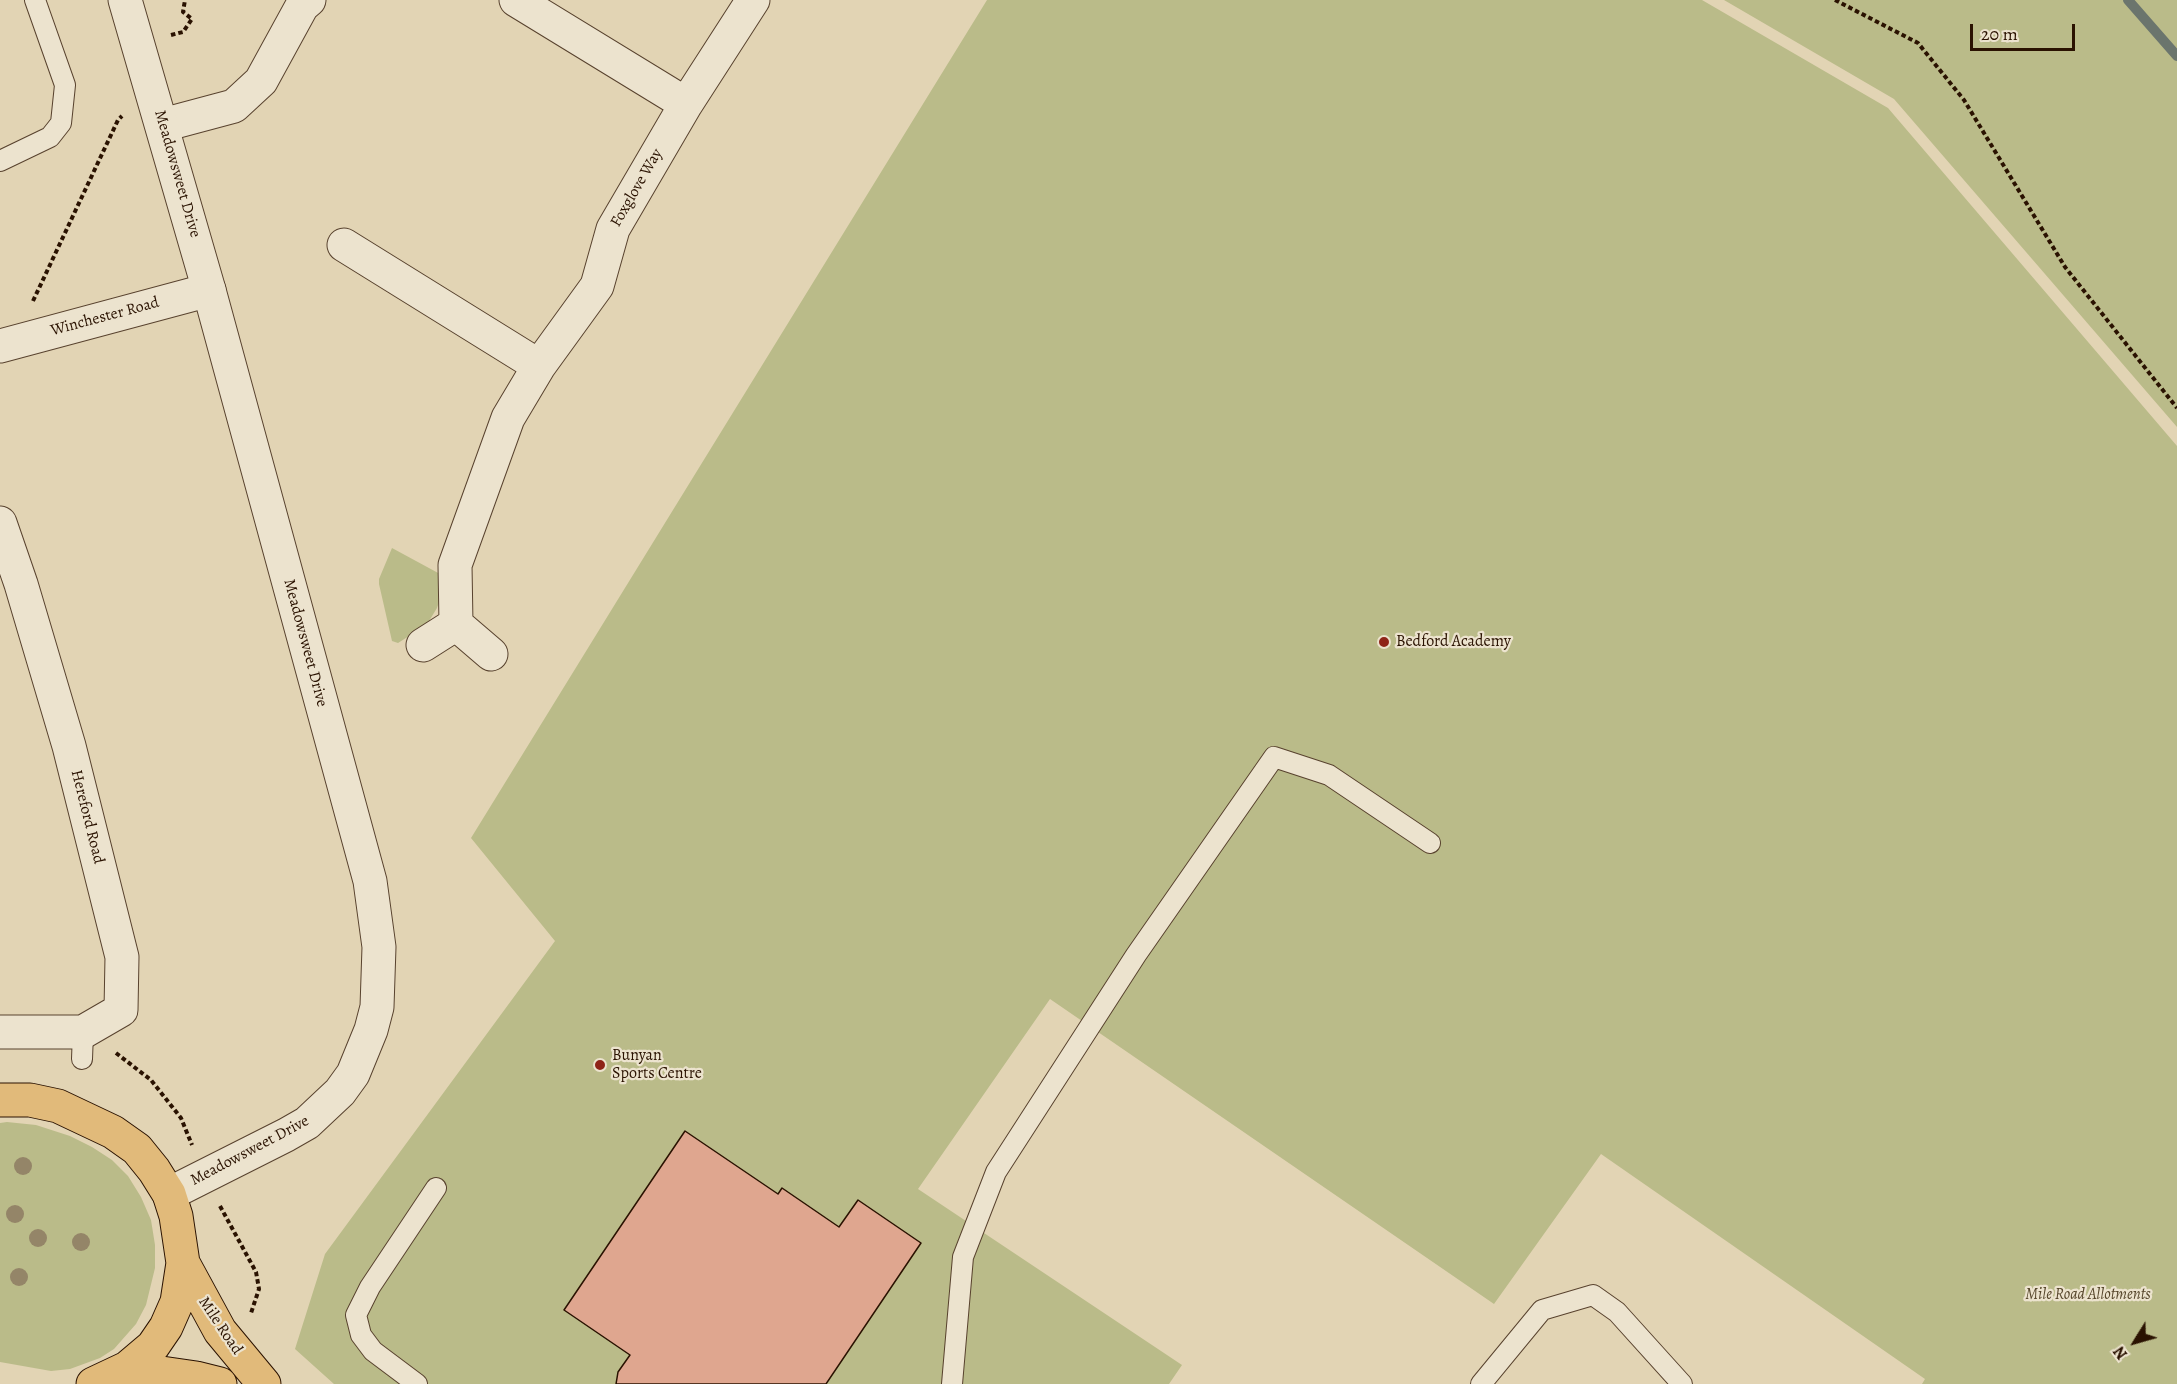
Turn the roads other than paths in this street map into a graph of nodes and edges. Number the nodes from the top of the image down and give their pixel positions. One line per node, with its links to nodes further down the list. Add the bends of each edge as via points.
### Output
1 (35, 0): 8 (lane, via 65,85 62,123 50,137)
2 (125, 0): 7 (street, Meadowsweet Drive)
3 (309, 0): 7 (street, via 261,81 234,106)
4 (516, 0): 6 (street)
5 (753, 0): 6 (street, Foxglove Way)
6 (686, 104): 12 (street, Foxglove Way, via 613,229 597,286)
7 (163, 125): 10 (street, Meadowsweet Drive)
8 (0, 161)
9 (344, 245): 12 (street)
10 (209, 290): 11 (street, Winchester Road); 22 (street, Meadowsweet Drive, via 370,881 379,947 379,981 377,1007 363,1052 346,1083 324,1108 286,1135)
11 (13, 342)
12 (539, 366): 15 (street, Foxglove Way, via 508,418 455,565)
13 (0, 523): 14 (street)
14 (10, 585): 19 (street, Hereford Road, via 69,746 122,957 121,1010 82,1046)
15 (456, 624): 16 (street); 17 (street)
16 (423, 645)
17 (491, 654)
18 (1430, 843): 29 (lane, via 1329,774 1274,758 1136,955 996,1172 963,1257)
19 (0, 1032)
20 (0, 1100): 22 (main road, via 30,1100 58,1106 113,1132 137,1149)
21 (436, 1188): 28 (lane, via 370,1287 356,1315 361,1335 373,1351)
22 (169, 1194): 23 (main road)
23 (183, 1263): 24 (main road, via 177,1302 166,1327 153,1346); 27 (main road, Mile Road, via 220,1330)
24 (127, 1368): 25 (main road); 26 (main road)
25 (93, 1384)
26 (220, 1384)
27 (264, 1384)
28 (417, 1384)
29 (952, 1384)
30 (1481, 1384): 31 (lane, via 1542,1310 1593,1295 1617,1311)
31 (1682, 1384)

